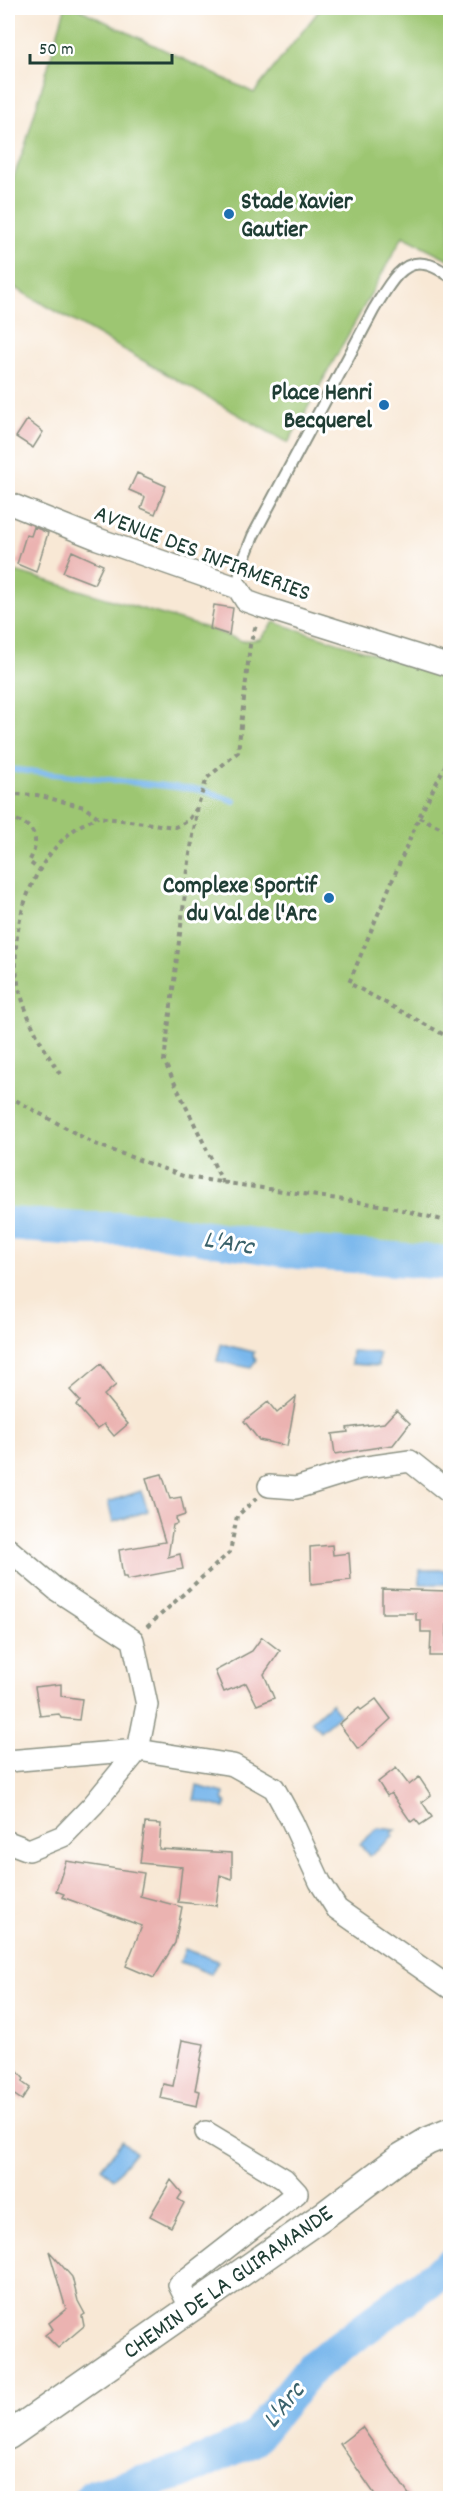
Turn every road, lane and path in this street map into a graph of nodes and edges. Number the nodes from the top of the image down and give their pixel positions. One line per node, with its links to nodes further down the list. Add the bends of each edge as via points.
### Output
1 (450, 276): 3 (lane, via 423,263 400,271 391,283 253,536 241,566)
2 (8, 503): 3 (street, AVENUE DES INFIRMERIES)
3 (238, 588): 4 (street, AVENUE DES INFIRMERIES, via 246,601)
4 (263, 607): 5 (street, AVENUE DES INFIRMERIES); 8 (path, via 250,645 238,752 207,778)
5 (450, 666)
6 (450, 756): 10 (path)
7 (8, 794): 9 (path, via 37,795 84,807)
8 (198, 805): 9 (path, via 188,821 175,827); 17 (path, via 164,1061)
9 (98, 817): 13 (path, via 78,827)
10 (419, 817): 12 (path); 14 (path, via 349,983)
11 (8, 818): 13 (path, via 19,820 34,832 34,854 29,862)
12 (450, 832)
13 (40, 870): 15 (path, via 30,887 18,930 17,971 19,990 34,1031)
14 (450, 1038)
15 (60, 1074)
16 (8, 1096): 17 (path, via 95,1144 186,1177)
17 (223, 1183): 18 (path, via 386,1206)
18 (450, 1222)
19 (269, 1486): 20 (street, via 296,1488 360,1468 410,1461); 22 (path, via 237,1516 230,1552)
20 (450, 1493)
21 (8, 1549): 22 (street, via 58,1591)
22 (133, 1640): 23 (street, via 147,1705)
23 (138, 1750): 24 (street); 25 (street, via 63,1836 29,1850); 26 (street, via 233,1765 273,1788 320,1882 338,1909)
24 (8, 1761)
25 (8, 1842)
26 (450, 1988)
27 (206, 2132): 29 (street, via 285,2179 297,2193 179,2285)
28 (450, 2132): 29 (street, CHEMIN DE LA GUIRAMANDE, via 400,2157 327,2213)
29 (190, 2307): 30 (street, CHEMIN DE LA GUIRAMANDE)
30 (8, 2436)

